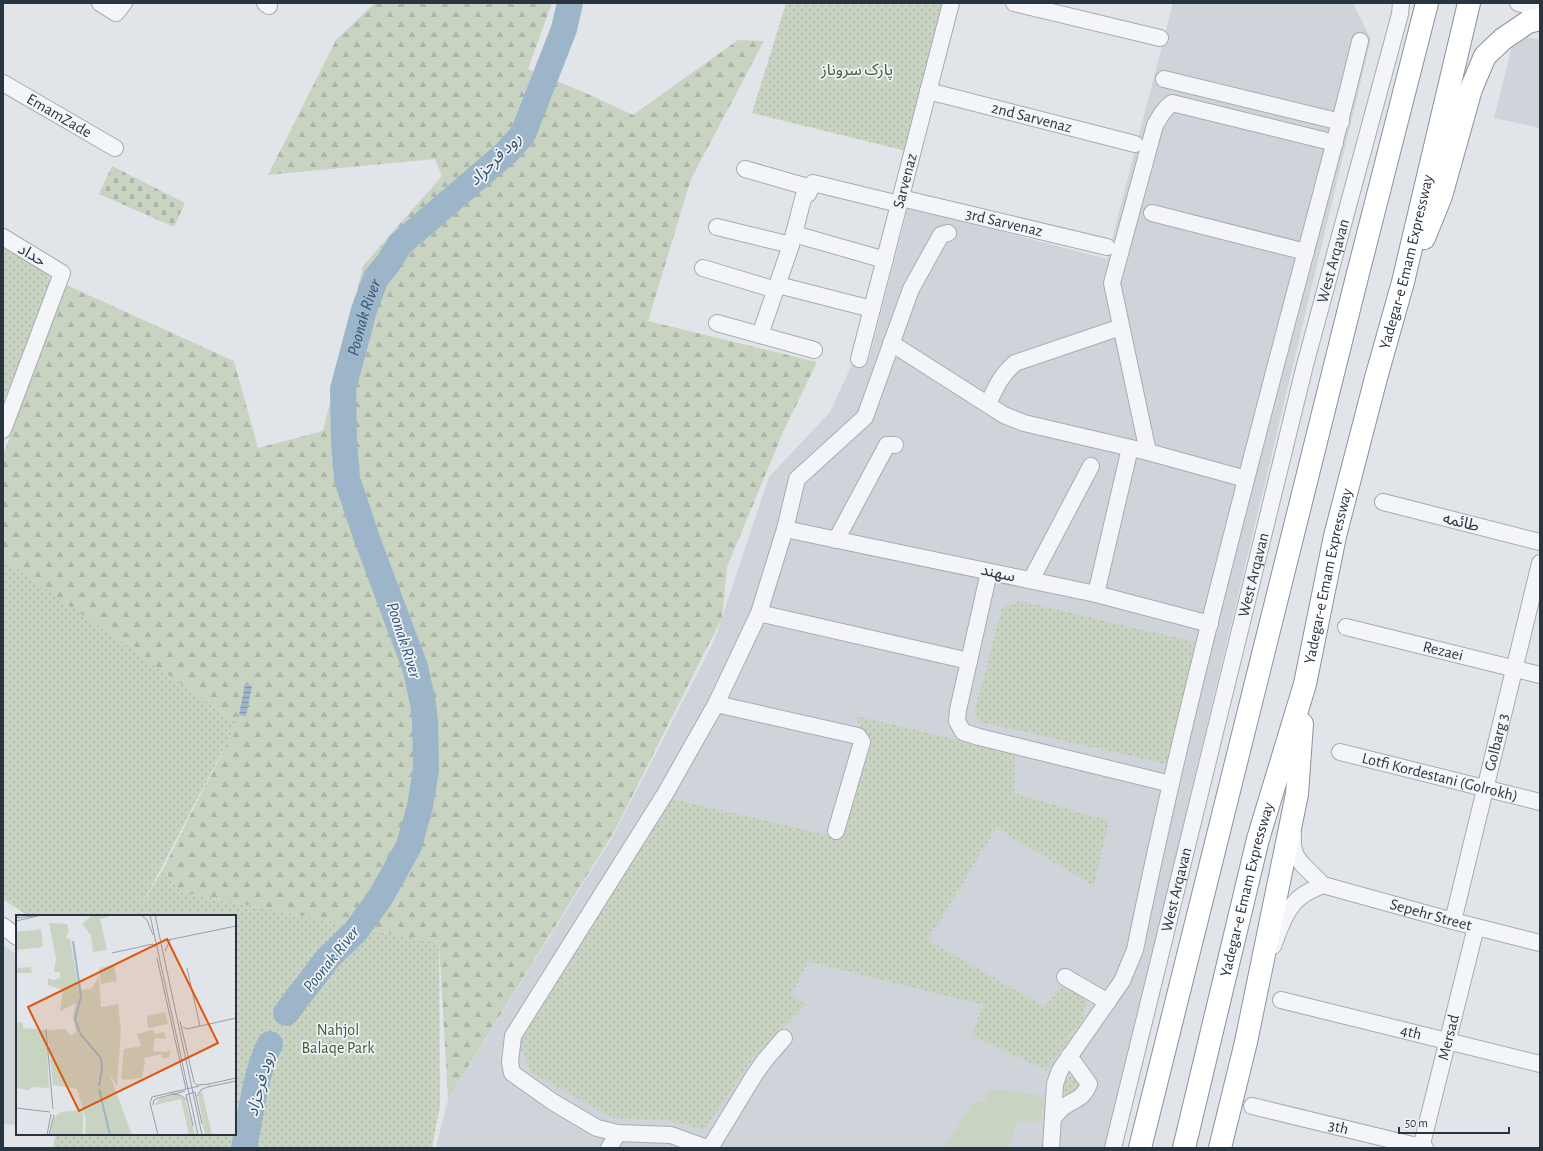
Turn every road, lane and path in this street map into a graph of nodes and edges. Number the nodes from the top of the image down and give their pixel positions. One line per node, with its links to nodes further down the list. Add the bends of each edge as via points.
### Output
1 (100, 3): 8 (street)
2 (951, 3): 15 (street, Sarvenaz)
3 (1014, 3): 11 (street)
4 (1401, 3): 90 (street, West Arqavan, via 1303,373)
5 (1427, 3): 91 (highway)
6 (1469, 3): 32 (highway, Yadegar-e Emam Expressway)
7 (1518, 3): 9 (street)
8 (120, 8)
9 (1540, 9)
10 (1540, 20): 32 (highway, via 1528,22 1503,39 1485,56 1471,89 1441,196 1418,254)
11 (1160, 38)
12 (1360, 41): 16 (street)
13 (1164, 79): 16 (street)
14 (3, 83): 19 (street, EmamZade)
15 (928, 91): 18 (street, 2nd Sarvenaz); 22 (street, Sarvenaz)
16 (1341, 122): 17 (street)
17 (1335, 143): 29 (street); 36 (street, via 1172,103 1165,108 1155,125 1112,283)
18 (1135, 144)
19 (115, 148)
20 (744, 169): 21 (street)
21 (811, 188): 22 (street, 3rd Sarvenaz, via 813,183); 27 (street, via 808,194 804,195)
22 (900, 201): 28 (street, 3rd Sarvenaz); 30 (street, Sarvenaz)
23 (1152, 212): 29 (street)
24 (717, 227): 27 (street)
25 (948, 233): 38 (street, via 941,235 911,289)
26 (3, 237): 42 (street, حداد, via 62,273)
27 (793, 239): 30 (street); 33 (street)
28 (1107, 248)
29 (1306, 252): 47 (street)
30 (884, 260): 34 (street, Sarvenaz)
31 (703, 268): 33 (street)
32 (1402, 282): 62 (highway, Yadegar-e Emam Expressway, via 1335,536)
33 (777, 288): 34 (street); 37 (street)
34 (872, 309): 40 (street, Sarvenaz)
35 (717, 323): 37 (street)
36 (1121, 327): 41 (street, via 1015,363 1004,372); 45 (street)
37 (760, 335): 39 (street)
38 (891, 343): 41 (street); 49 (street, via 865,417 797,479)
39 (814, 350)
40 (859, 359)
41 (988, 404): 44 (street, via 1004,415 1024,423)
42 (3, 430)
43 (895, 446): 50 (street, via 887,445)
44 (1130, 448): 45 (street); 55 (street)
45 (1148, 452): 47 (street)
46 (1091, 466): 54 (street)
47 (1246, 479): 57 (street)
48 (1383, 502): 51 (street, طائمه)
49 (785, 529): 50 (street, سهند); 56 (street)
50 (836, 540): 53 (street, سهند)
51 (1540, 542)
52 (1540, 563): 60 (street, Golbarg 3)
53 (989, 572): 54 (street, سهند); 59 (street)
54 (1031, 580): 55 (street, سهند)
55 (1096, 594): 57 (street, سهند)
56 (759, 613): 59 (street); 63 (street)
57 (1210, 624): 65 (street)
58 (1346, 627): 60 (street, Rezaei)
59 (969, 662): 65 (street, via 957,721 963,732)
60 (1514, 668): 61 (street, Rezaei); 66 (street, Golbarg 3)
61 (1540, 675)
62 (1305, 684): 67 (highway); 92 (highway, Yadegar-e Emam Expressway, via 1258,839)
63 (716, 704): 69 (street, via 858,736 862,742); 86 (street, via 665,794 513,1036 510,1062 512,1073 553,1102 597,1128)
64 (1340, 752): 66 (street, Lotfi Kordestani (Golrokh))
65 (1171, 784): 79 (street, via 1135,950 1122,981)
66 (1485, 789): 68 (street, Lotfi Kordestani (Golrokh)); 71 (street, Golbarg 3)
67 (1297, 794): 70 (street, Sepehr Street, via 1293,846 1302,864); 77 (highway)
68 (1540, 802)
69 (836, 831)
70 (1323, 885): 71 (street, Sepehr Street); 77 (street, via 1303,895 1292,905 1284,918)
71 (1453, 921): 73 (street, Sepehr Street)
72 (3, 926): 74 (street)
73 (1476, 927): 75 (street, Sepehr Street); 81 (street, Mersad)
74 (16, 936)
75 (1540, 942)
76 (1065, 977): 79 (street)
77 (1257, 993): 93 (highway)
78 (1281, 1000): 81 (street, 4th)
79 (1108, 1002): 82 (street)
80 (784, 1038): 88 (street, via 758,1070)
81 (1448, 1042): 83 (street, 4th); 94 (street, Mersad)
82 (1069, 1056): 85 (street, via 1055,1084); 85 (street, via 1088,1084 1080,1099 1064,1107)
83 (1540, 1064)
84 (1252, 1106): 94 (street, 3th)
85 (1053, 1118): 89 (street)
86 (618, 1133): 87 (street); 88 (street, via 671,1135)
87 (609, 1148)
88 (709, 1148)
89 (1051, 1148)
90 (1113, 1148)
91 (1140, 1148)
92 (1184, 1148)
93 (1220, 1148)
94 (1423, 1148)

